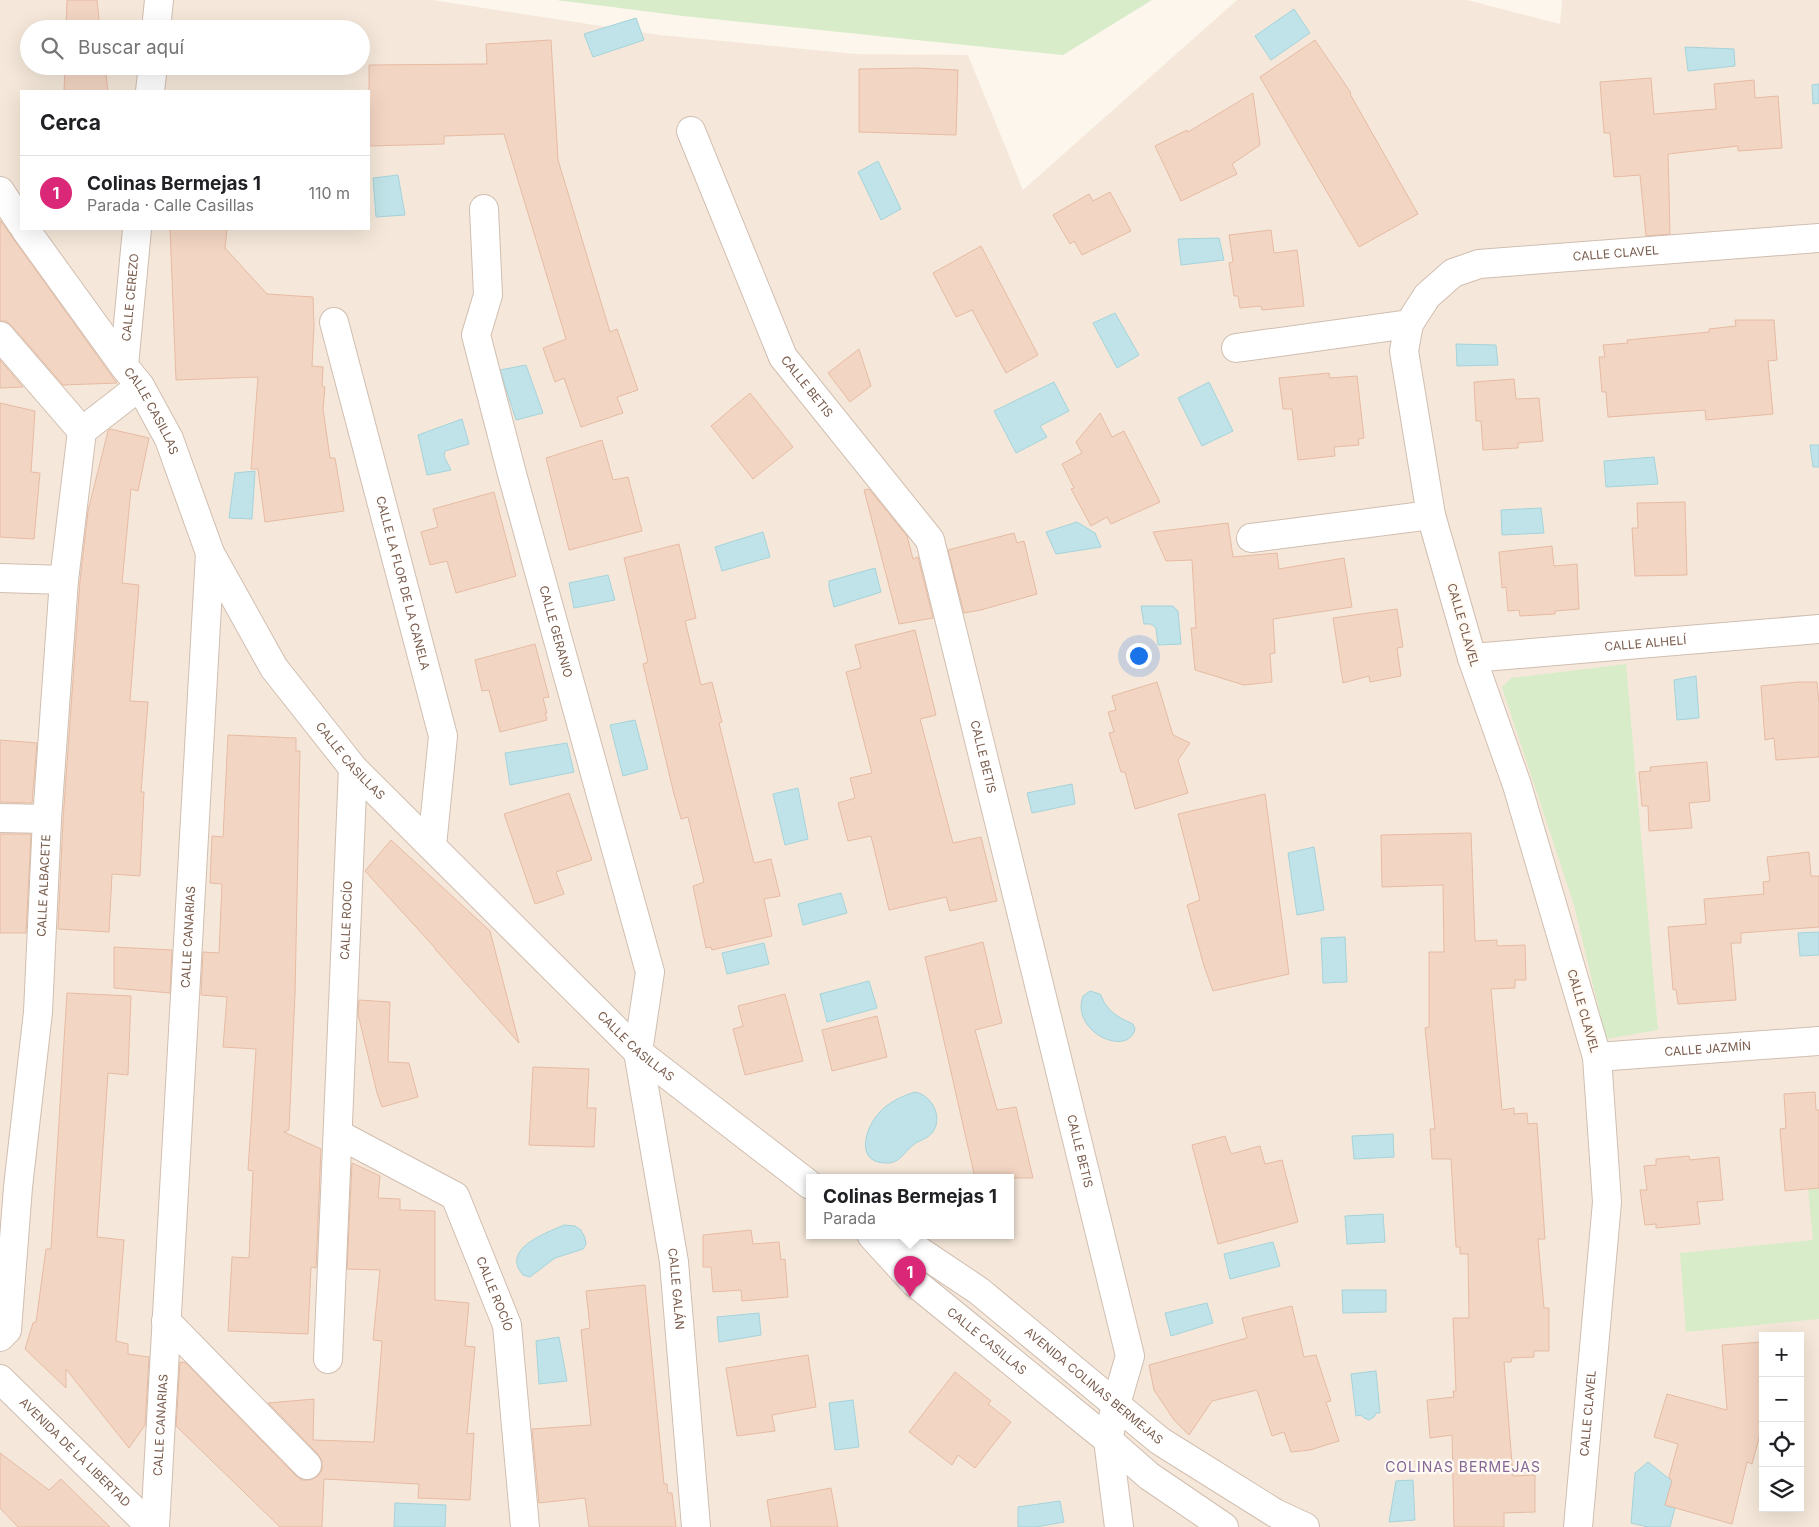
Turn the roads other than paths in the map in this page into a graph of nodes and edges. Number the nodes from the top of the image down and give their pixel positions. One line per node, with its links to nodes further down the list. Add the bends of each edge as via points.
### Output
1 (159, 0): 2 (street)
2 (157, 20)
3 (152, 75): 4 (street)
4 (150, 90)
5 (690, 131): 40 (street, CALLE BETIS, via 783,357 930,540 1130,1356)
6 (0, 192): 8 (street)
7 (484, 209): 30 (street, CALLE GERANIO, via 488,294 476,335 650,972)
8 (20, 222)
9 (26, 230): 16 (street, CALLE CASILLAS)
10 (137, 230): 16 (street, CALLE CEREZO)
11 (1819, 238): 13 (street, CALLE CLAVEL, via 1479,264 1453,273 1427,296)
12 (334, 322): 28 (street, CALLE LA FLOR DE LA CANELA, via 443,736)
13 (1409, 324): 15 (street); 18 (street, CALLE CLAVEL, via 1404,351)
14 (0, 336): 17 (street)
15 (1236, 348)
16 (132, 376): 17 (street); 20 (street, CALLE CASILLAS, via 169,439)
17 (82, 431): 22 (street, CALLE ALBACETE)
18 (1431, 515): 19 (street); 24 (street, CALLE CLAVEL)
19 (1251, 538)
20 (210, 553): 25 (street, CALLE CASILLAS, via 274,668); 36 (street, CALLE CANARIAS)
21 (0, 578): 22 (street)
22 (64, 580): 27 (street, CALLE ALBACETE)
23 (1819, 629): 24 (street, CALLE ALHELÍ)
24 (1472, 658): 31 (street, CALLE CLAVEL, via 1516,785)
25 (353, 768): 28 (street, CALLE CASILLAS); 32 (street, CALLE ROCÍO)
26 (0, 818): 27 (street)
27 (47, 819): 37 (street, CALLE ALBACETE, via 38,1012 18,1187 7,1330)
28 (432, 846): 30 (street, CALLE CASILLAS)
29 (1819, 1041): 31 (street, CALLE JAZMÍN)
30 (638, 1052): 33 (street, CALLE CASILLAS); 46 (street, CALLE GALÁN, via 674,1262)
31 (1597, 1057): 50 (street, CALLE CLAVEL, via 1607,1202)
32 (338, 1134): 38 (street, CALLE ROCÍO); 45 (street, CALLE ROCÍO, via 455,1196 507,1325)
33 (806, 1182)
34 (875, 1239): 41 (street, CALLE CASILLAS, via 914,1282)
35 (898, 1239): 40 (street, AVENIDA COLINAS BERMEJAS, via 979,1291)
36 (166, 1321): 42 (street); 44 (street, CALLE CANARIAS)
37 (0, 1337)
38 (328, 1359)
39 (0, 1379): 43 (street, AVENIDA DE LA LIBERTAD)
40 (1116, 1404): 41 (street, CALLE BETIS); 49 (street, AVENIDA COLINAS BERMEJAS, via 1160,1441 1215,1477)
41 (1108, 1440): 47 (street, CALLE BETIS); 48 (street, via 1149,1476)
42 (308, 1465)
43 (151, 1527)
44 (155, 1527)
45 (525, 1527)
46 (696, 1527)
47 (1119, 1527)
48 (1224, 1527)
49 (1305, 1527)
50 (1578, 1527)

